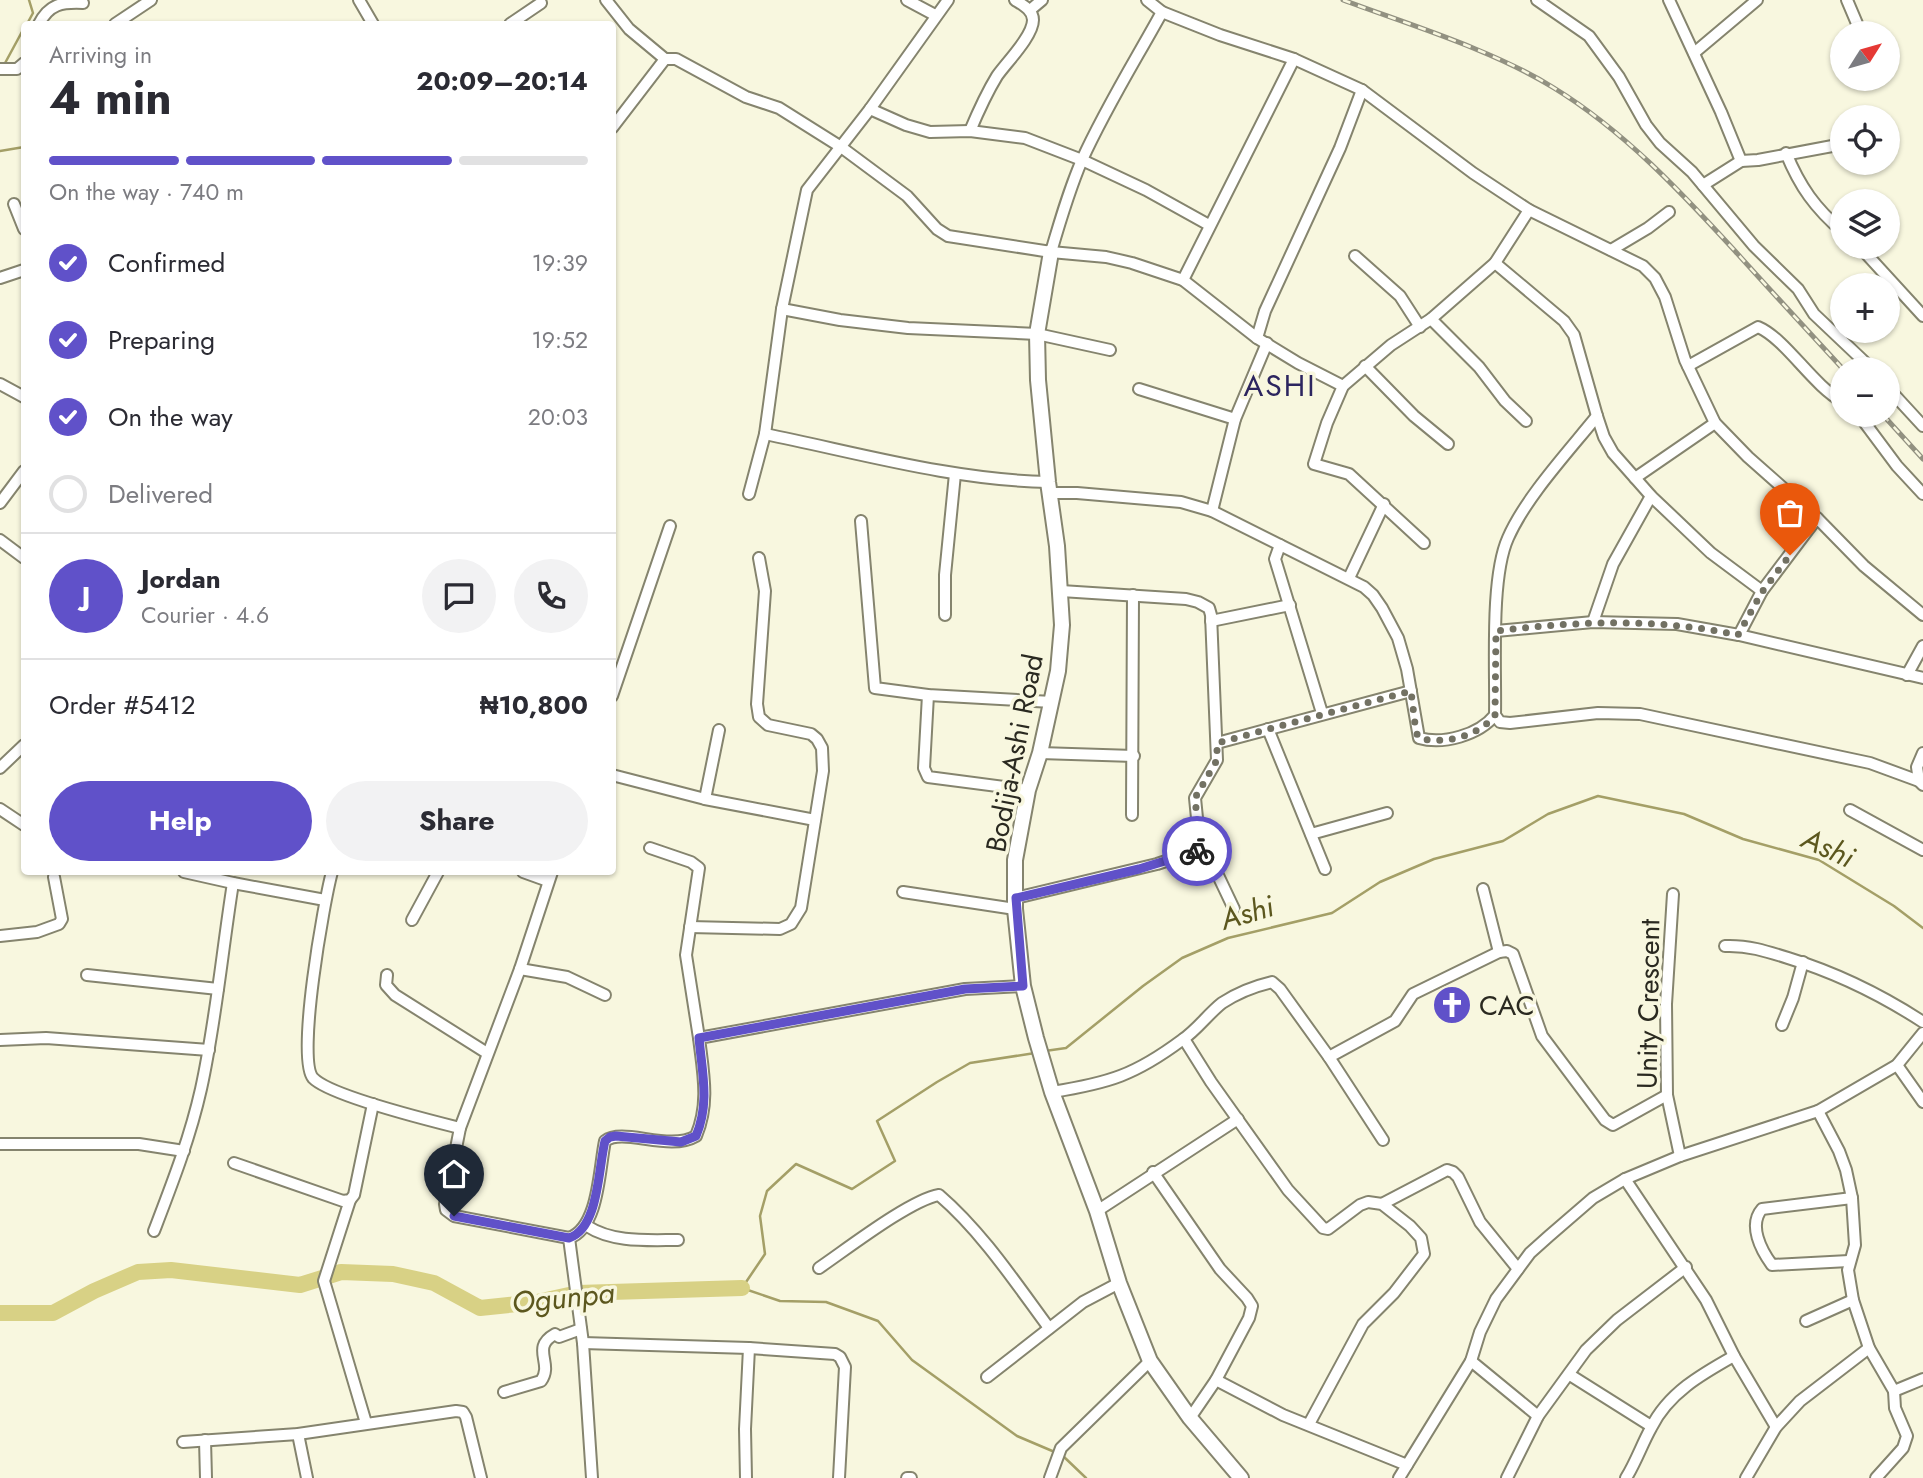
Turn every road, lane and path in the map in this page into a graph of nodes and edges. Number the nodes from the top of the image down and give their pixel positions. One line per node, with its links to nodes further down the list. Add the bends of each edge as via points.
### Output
1 (151, 0): 19 (street)
2 (359, 0): 20 (street)
3 (606, 0): 24 (street, via 629,29)
4 (907, 0): 17 (street)
5 (947, 0): 17 (street)
6 (1015, 0): 15 (street)
7 (1042, 0): 15 (street)
8 (1147, 0): 16 (street)
9 (1537, 0): 35 (street, via 1589,36 1646,125)
10 (1669, 0): 23 (street)
11 (1757, 0): 23 (street)
12 (1847, 0): 22 (street)
13 (83, 3): 18 (street, via 57,4)
14 (541, 3): 21 (street)
15 (1030, 10): 29 (street, via 1032,24 998,74)
16 (1162, 12): 25 (street); 33 (street, Bodija-Ashi Road)
17 (935, 15): 27 (street)
18 (40, 21)
19 (120, 21)
20 (371, 21)
21 (514, 21)
22 (1856, 21)
23 (1694, 53): 34 (street)
24 (665, 59): 28 (street); 31 (street, via 676,59 746,97 779,108)
25 (1294, 59): 26 (street); 41 (street)
26 (1362, 90): 37 (street); 55 (street, via 1265,311)
27 (870, 109): 29 (street, via 930,131); 31 (street)
28 (616, 123)
29 (970, 131): 33 (street, via 1025,138)
30 (1830, 146): 32 (street)
31 (841, 148): 43 (street, via 906,196 948,236); 50 (street, via 807,190)
32 (1786, 153): 34 (street); 39 (street, via 1795,175)
33 (1082, 160): 41 (street); 43 (street, Bodija-Ashi Road)
34 (1741, 161): 35 (street)
35 (1703, 185): 57 (street, via 1798,289 1814,314)
36 (14, 204): 40 (street)
37 (1529, 210): 42 (street); 46 (street)
38 (1669, 212): 42 (street)
39 (1830, 221)
40 (21, 222)
41 (1209, 225): 49 (street)
42 (1611, 250): 59 (street, via 1643,266 1655,278)
43 (1051, 252): 49 (street, via 1119,260); 54 (street, Bodija-Ashi Road)
44 (1355, 256): 53 (street, via 1400,296)
45 (1871, 259): 51 (street)
46 (1495, 263): 52 (street); 66 (street, via 1564,321 1574,335)
47 (21, 271): 48 (street)
48 (0, 278)
49 (1183, 280): 55 (street)
50 (782, 309): 54 (street, via 908,328); 72 (street)
51 (1923, 316)
52 (1431, 319): 53 (street); 68 (street)
53 (1420, 327): 58 (street)
54 (1037, 334): 56 (street); 77 (street, Bodija-Ashi Road)
55 (1262, 341): 61 (street); 67 (street)
56 (1110, 350)
57 (1859, 357)
58 (1365, 366): 61 (street); 73 (street)
59 (1688, 366): 63 (street, via 1758,327); 69 (street)
60 (0, 384): 64 (street)
61 (1343, 386): 82 (street, via 1314,464 1349,474)
62 (1139, 389): 67 (street)
63 (1830, 394)
64 (21, 395)
65 (1900, 401): 70 (street)
66 (1597, 416): 76 (street, via 1613,453); 101 (street, via 1538,489 1508,539 1499,573)
67 (1236, 419): 83 (street)
68 (1526, 421)
69 (1715, 423): 76 (street); 84 (street)
70 (1923, 426)
71 (1868, 427): 79 (street)
72 (765, 434): 74 (street); 78 (street)
73 (1448, 444)
74 (955, 474): 77 (street); 97 (street)
75 (21, 475): 81 (street)
76 (1635, 478): 80 (street)
77 (1049, 487): 83 (street, via 1181,502); 93 (street, Bodija-Ashi Road)
78 (749, 494)
79 (1923, 494)
80 (1651, 496): 94 (street, via 1711,553); 100 (street, via 1613,564)
81 (0, 503)
82 (1384, 504): 88 (street); 92 (street)
83 (1212, 511): 89 (street)
84 (1817, 519): 94 (street); 98 (street)
85 (861, 521): 108 (street, via 873,683 883,690)
86 (670, 526): 104 (street)
87 (0, 540): 90 (street)
88 (1424, 543)
89 (1280, 545): 92 (street); 96 (street, via 1275,559)
90 (21, 556)
91 (759, 558): 128 (street, via 765,591 759,718 768,725 811,734 822,748 823,771)
92 (1349, 578): 107 (street, via 1373,595 1387,617 1398,638)
93 (1062, 592): 95 (street); 109 (street, Bodija-Ashi Road)
94 (1762, 592): 102 (street)
95 (1133, 596): 99 (street, via 1198,601 1209,608); 118 (street)
96 (1290, 605): 99 (street); 110 (street)
97 (945, 615)
98 (1923, 615)
99 (1211, 621): 114 (street)
100 (1593, 622): 101 (street); 102 (street, via 1677,624)
101 (1496, 631): 111 (street)
102 (1738, 635): 105 (street)
103 (1923, 646): 105 (street)
104 (618, 661)
105 (1908, 675): 106 (street)
106 (1923, 678)
107 (1411, 691): 110 (street); 111 (street, via 1419,738 1460,737)
108 (928, 695): 109 (street); 122 (street, via 924,768 928,777)
109 (1052, 702): 116 (street, Bodija-Ashi Road)
110 (1322, 713): 112 (street)
111 (1495, 715): 121 (street, via 1500,722 1510,723 1636,713 1870,763)
112 (1268, 729): 114 (street); 130 (street)
113 (719, 730): 123 (street)
114 (1217, 743): 132 (street, via 1217,760 1195,798)
115 (21, 748): 119 (street)
116 (1040, 753): 118 (street); 122 (street, Bodija-Ashi Road)
117 (1923, 753): 121 (street, via 1917,767)
118 (1134, 756): 127 (street)
119 (0, 768)
120 (616, 776): 123 (street)
121 (1921, 783)
122 (1028, 790): 145 (street, Bodija-Ashi Road, via 1015,860)
123 (705, 799): 128 (street)
124 (0, 808): 129 (street)
125 (1850, 810): 133 (street)
126 (1387, 814): 130 (street)
127 (1132, 815)
128 (814, 820): 148 (street, via 801,908 791,924 780,929)
129 (21, 823)
130 (1311, 834): 134 (street)
131 (650, 848): 148 (street, via 699,868)
132 (1205, 848): 145 (street); 146 (street)
133 (1923, 850)
134 (1325, 869)
135 (197, 875): 140 (street)
136 (330, 875): 144 (street)
137 (436, 875): 147 (street)
138 (550, 876): 153 (street)
139 (54, 877): 149 (street, via 60,924 37,933)
140 (233, 883): 144 (street); 157 (street)
141 (1483, 889): 151 (street)
142 (903, 892): 145 (street)
143 (1673, 894): 170 (street, Unity Crescent, via 1666,1004)
144 (325, 900): 172 (street, via 307,1030 307,1067 323,1085)
145 (1016, 904): 156 (street, Bodija-Ashi Road)
146 (1234, 909)
147 (412, 920)
148 (690, 927): 162 (street, via 686,955)
149 (0, 936)
150 (1725, 946): 152 (street, via 1756,948)
151 (1499, 952): 167 (street, via 1413,994 1395,1021); 170 (street, via 1513,954 1542,1036 1609,1124)
152 (1803, 962): 159 (street, via 1866,987); 160 (street)
153 (520, 968): 158 (street, via 561,974); 166 (street)
154 (87, 975): 157 (street)
155 (387, 975): 166 (street, via 386,985 395,995)
156 (1023, 986): 162 (street, via 965,989); 169 (street, Bodija-Ashi Road)
157 (218, 989): 165 (street)
158 (605, 995)
159 (1923, 1022)
160 (1783, 1025)
161 (1923, 1033): 168 (street)
162 (699, 1038): 187 (street, via 706,1096 696,1136 681,1142 616,1136 605,1141)
163 (1184, 1039): 167 (street, via 1222,1003 1272,982); 169 (street, via 1134,1073); 174 (street)
164 (0, 1040): 165 (street, via 46,1038)
165 (209, 1050): 178 (street)
166 (487, 1053): 175 (street)
167 (1329, 1058): 176 (street)
168 (1897, 1065): 171 (street); 173 (street)
169 (1052, 1092): 186 (street, Bodija-Ashi Road)
170 (1667, 1095): 179 (street, Unity Crescent)
171 (1923, 1102)
172 (373, 1104): 175 (street); 184 (street)
173 (1818, 1111): 179 (street); 183 (street, via 1839,1151)
174 (1238, 1119): 181 (street); 185 (street, via 1288,1189 1323,1228 1360,1205)
175 (460, 1128): 189 (street, via 446,1210 454,1216)
176 (1383, 1139)
177 (0, 1144): 178 (street, via 139,1144)
178 (184, 1151): 188 (street)
179 (1680, 1156): 182 (street)
180 (234, 1163): 184 (street)
181 (1153, 1172): 186 (street); 209 (street, via 1220,1269 1252,1306)
182 (1625, 1179): 192 (street); 194 (street, via 1593,1198)
183 (1852, 1198): 191 (street, via 1855,1245); 191 (street, via 1762,1209 1755,1223 1772,1265)
184 (350, 1200): 214 (street, via 325,1277)
185 (1382, 1204): 194 (street, via 1453,1171 1480,1222); 215 (street, via 1421,1238 1424,1254 1357,1332)
186 (1097, 1211): 195 (street, Bodija-Ashi Road)
187 (587, 1226): 189 (street); 190 (street, via 619,1238)
188 (154, 1231)
189 (569, 1238): 199 (street)
190 (678, 1240)
191 (1849, 1261): 196 (street)
192 (1686, 1267): 203 (street); 206 (street, via 1600,1335)
193 (819, 1268): 198 (street, via 928,1197 939,1195 956,1210)
194 (1518, 1269): 205 (street, via 1489,1313)
195 (1119, 1283): 198 (street); 204 (street, Bodija-Ashi Road)
196 (1853, 1300): 197 (street); 202 (street)
197 (1806, 1321)
198 (1049, 1328): 207 (street)
199 (581, 1329): 200 (street); 211 (street, via 545,1341 546,1372 541,1381)
200 (583, 1343): 201 (street); 225 (street)
201 (749, 1348): 226 (street); 227 (street, via 828,1352 840,1357 845,1367)
202 (1869, 1348): 210 (street); 217 (street, via 1800,1401)
203 (1734, 1356): 216 (street, via 1675,1395); 217 (street)
204 (1150, 1361): 213 (street, Bodija-Ashi Road); 228 (street, via 1059,1453)
205 (1471, 1361): 212 (street); 221 (street)
206 (1570, 1376): 212 (street); 216 (street)
207 (987, 1377)
208 (1923, 1379): 210 (street)
209 (1216, 1380): 213 (street); 215 (street)
210 (1894, 1391): 234 (street, via 1906,1441)
211 (504, 1392)
212 (1538, 1416): 231 (street)
213 (1190, 1418): 229 (street, Bodija-Ashi Road)
214 (366, 1423): 218 (street); 224 (street, via 463,1412)
215 (1309, 1424): 221 (street)
216 (1651, 1426): 232 (street)
217 (1776, 1427): 233 (street)
218 (298, 1434): 219 (street); 223 (street)
219 (205, 1440): 220 (street); 222 (street)
220 (183, 1442)
221 (1407, 1465): 230 (street)
222 (206, 1478)
223 (307, 1478)
224 (481, 1478)
225 (593, 1478)
226 (746, 1478)
227 (839, 1478)
228 (1049, 1478)
229 (1241, 1478)
230 (1399, 1478)
231 (1507, 1478)
232 (1626, 1478)
233 (1746, 1478)
234 (1876, 1478)

